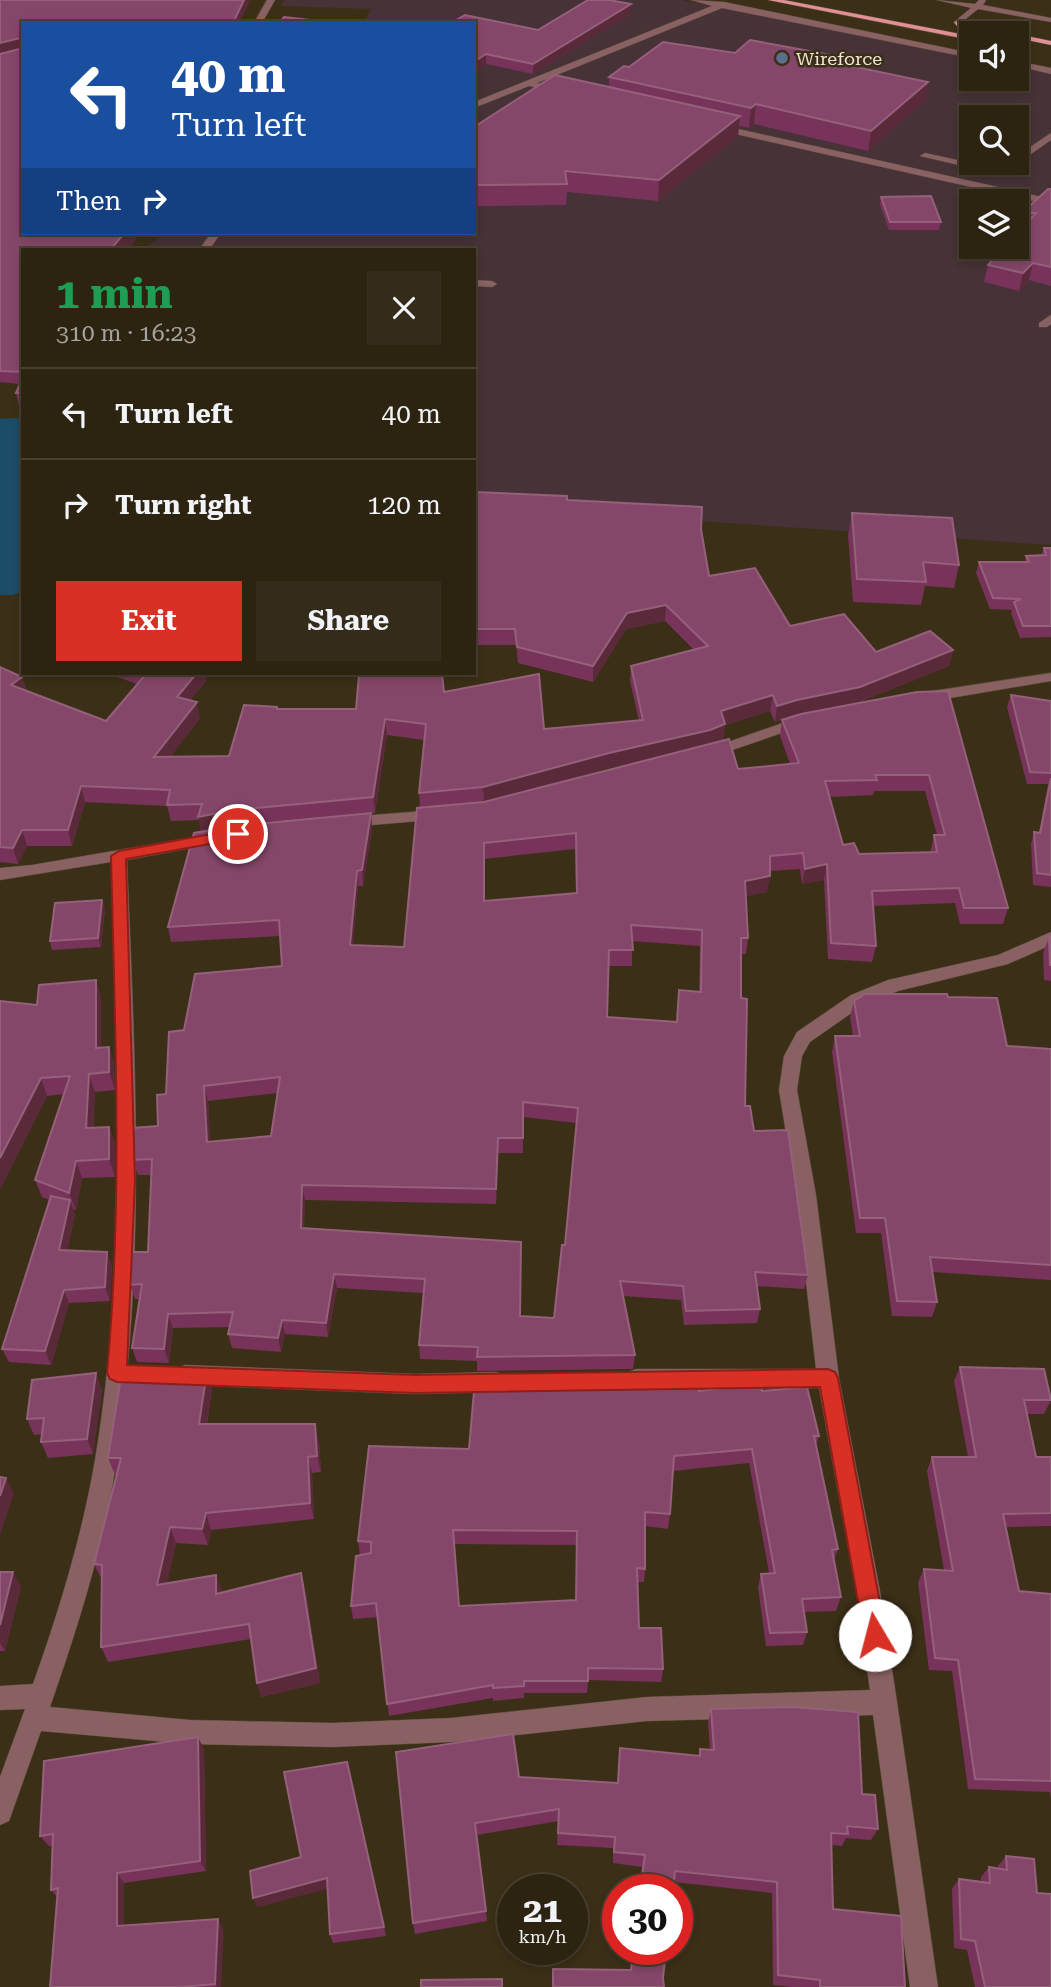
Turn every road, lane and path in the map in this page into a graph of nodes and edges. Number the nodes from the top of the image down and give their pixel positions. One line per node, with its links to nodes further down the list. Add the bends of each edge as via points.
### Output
1 (271, 0): 10 (street)
2 (695, 0): 7 (street)
3 (732, 0): 7 (street)
4 (772, 0): 13 (main road)
5 (941, 0): 8 (street)
6 (984, 0): 8 (street)
7 (722, 5): 18 (street); 21 (street)
8 (976, 6): 9 (street); 12 (street)
9 (1051, 20)
10 (259, 21)
11 (944, 22): 12 (main road)
12 (957, 24)
13 (959, 36)
14 (1029, 38): 15 (main road)
15 (1051, 43)
16 (1029, 48): 17 (main road)
17 (1051, 53)
18 (959, 54)
19 (1029, 66): 20 (street)
20 (1051, 71)
21 (531, 84): 22 (street); 23 (street)
22 (567, 93)
23 (476, 104)
24 (706, 125): 27 (street)
25 (1051, 136): 26 (street, via 1009,167)
26 (925, 156)
27 (1051, 202)
28 (476, 283): 29 (street)
29 (492, 284)
30 (1051, 677): 31 (street)
31 (906, 701)
32 (819, 718): 33 (street)
33 (692, 758)
34 (453, 814): 35 (street)
35 (333, 824)
36 (225, 837): 37 (street)
37 (119, 856): 38 (street); 40 (street, via 127,1180)
38 (0, 874)
39 (1051, 938): 41 (street, via 1002,960 894,985 857,1000 803,1037 793,1056 788,1090)
40 (117, 1373): 43 (street, via 415,1384); 46 (street, via 91,1531)
41 (828, 1378): 42 (street); 45 (street)
42 (611, 1380)
43 (517, 1381)
44 (0, 1698): 46 (street)
45 (885, 1702): 46 (street, via 647,1709 451,1730 332,1735 190,1732); 48 (street)
46 (36, 1707): 47 (street)
47 (0, 1812)
48 (924, 1987)

